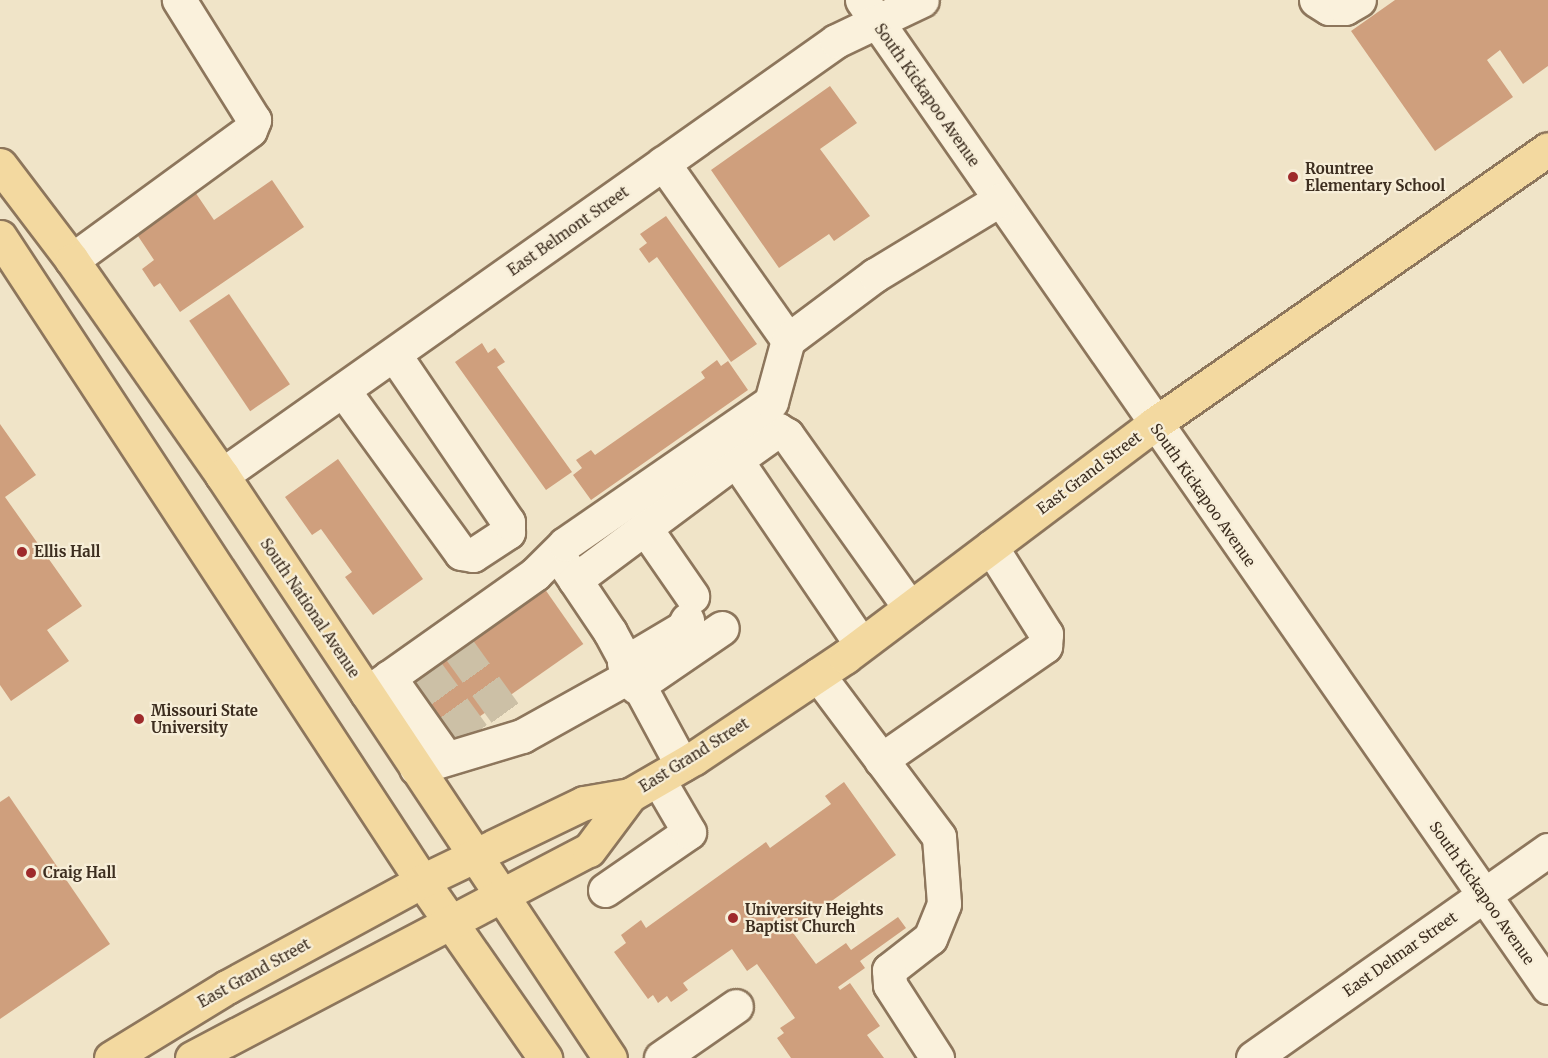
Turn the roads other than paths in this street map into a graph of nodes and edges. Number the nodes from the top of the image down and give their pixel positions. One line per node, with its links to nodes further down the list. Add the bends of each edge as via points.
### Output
1 (179, 0): 11 (street, via 254,120 250,130)
2 (922, 0): 5 (street, East Belmont Street)
3 (1316, 0): 4 (street, via 1329,8 1345,8)
4 (1359, 0)
5 (869, 11): 7 (street, East Belmont Street, via 836,41); 9 (street, South Kickapoo Avenue)
6 (1548, 149): 15 (main road, East Grand Street)
7 (663, 163): 12 (street); 13 (street, East Belmont Street)
8 (0, 165): 11 (main road, South National Avenue)
9 (999, 200): 12 (street, via 875,275); 15 (street, South Kickapoo Avenue)
10 (0, 237): 34 (main road)
11 (72, 260): 17 (main road, South National Avenue)
12 (788, 339): 20 (street, via 771,402)
13 (393, 354): 14 (street, East Belmont Street); 14 (street, via 508,522 508,532 473,555 461,553)
14 (343, 390): 17 (street, East Belmont Street)
15 (1154, 424): 19 (main road, East Grand Street); 37 (street, South Kickapoo Avenue)
16 (736, 460): 18 (street); 22 (street, via 778,430 787,435); 24 (street)
17 (222, 476): 27 (main road, South National Avenue)
18 (645, 528): 21 (street); 25 (street, via 681,606)
19 (991, 547): 22 (main road, East Grand Street); 28 (street, via 1046,634 1045,646)
20 (557, 553): 21 (street); 27 (street, via 453,641)
21 (574, 580): 25 (street)
22 (910, 608): 24 (main road, East Grand Street)
23 (722, 628): 25 (street)
24 (861, 644): 26 (main road, East Grand Street)
25 (630, 675): 29 (street, via 522,736); 30 (street)
26 (818, 675): 28 (street); 30 (main road, East Grand Street)
27 (378, 685): 29 (main road, South National Avenue)
28 (881, 760): 46 (street, via 939,837 944,904 930,938 889,970 890,985)
29 (430, 762): 33 (main road, South National Avenue)
30 (670, 772): 31 (main road, East Grand Street); 35 (street, via 689,832)
31 (630, 795): 33 (main road, East Grand Street, via 584,803); 36 (main road, East Grand Street, via 589,850)
32 (1548, 850): 37 (street, East Delmar Street)
33 (475, 855): 34 (main road, East Grand Street); 36 (main road, South National Avenue)
34 (422, 881): 38 (main road); 41 (main road, East Grand Street, via 217,993)
35 (606, 890)
36 (502, 895): 38 (main road, East Grand Street); 44 (main road, South National Avenue)
37 (1484, 895): 39 (street, South Kickapoo Avenue); 47 (street, East Delmar Street)
38 (450, 922): 42 (main road, East Grand Street); 43 (main road)
39 (1548, 987)
40 (736, 1006): 45 (street)
41 (111, 1058)
42 (192, 1058)
43 (545, 1058)
44 (610, 1058)
45 (661, 1058)
46 (937, 1058)
47 (1253, 1058)

